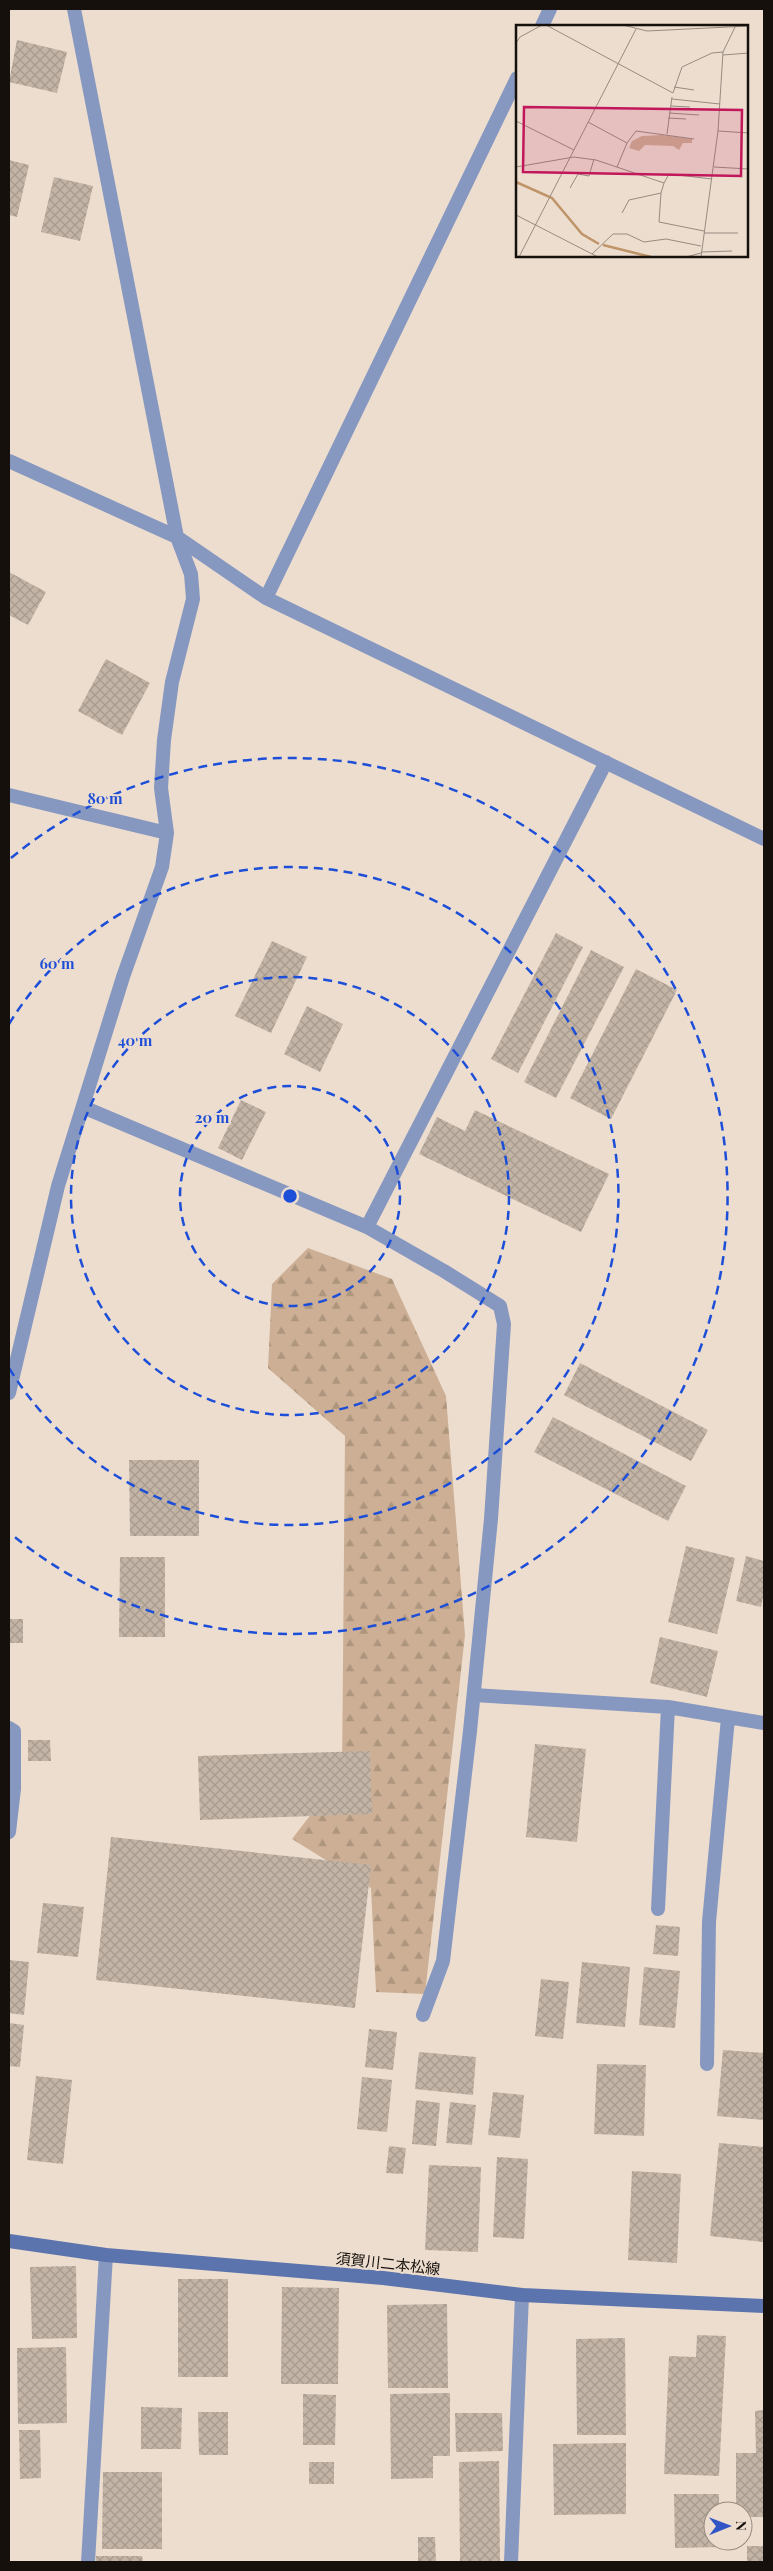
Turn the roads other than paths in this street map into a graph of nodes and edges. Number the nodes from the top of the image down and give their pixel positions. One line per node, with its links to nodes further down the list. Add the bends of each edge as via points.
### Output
1 (74, 9): 6 (street)
2 (550, 9): 3 (street)
3 (542, 25)
4 (516, 80): 7 (street)
5 (9, 461): 6 (street)
6 (177, 537): 7 (street); 10 (street, via 191,574 194,599 172,682 164,740 161,788)
7 (266, 598): 8 (street)
8 (606, 762): 11 (street); 13 (street)
9 (9, 795): 10 (street)
10 (167, 833): 12 (street, via 162,867 123,977)
11 (764, 839)
12 (83, 1107): 13 (street); 14 (street, via 58,1186)
13 (368, 1227): 15 (street, via 500,1306 504,1324)
14 (9, 1393)
15 (474, 1695): 16 (street); 22 (street, via 443,1961)
16 (668, 1707): 17 (street); 21 (street)
17 (728, 1718): 18 (street); 23 (street, via 709,1922)
18 (764, 1723)
19 (9, 1728): 20 (street, via 14,1731 14,1789)
20 (9, 1832)
21 (658, 1909)
22 (423, 2015)
23 (707, 2064)
24 (9, 2240): 25 (main road, 須賀川二本松線)
25 (106, 2255): 26 (main road, 須賀川二本松線, via 383,2278); 28 (street)
26 (522, 2294): 27 (main road, 須賀川二本松線); 29 (street)
27 (764, 2306)
28 (88, 2562)
29 (512, 2562)

